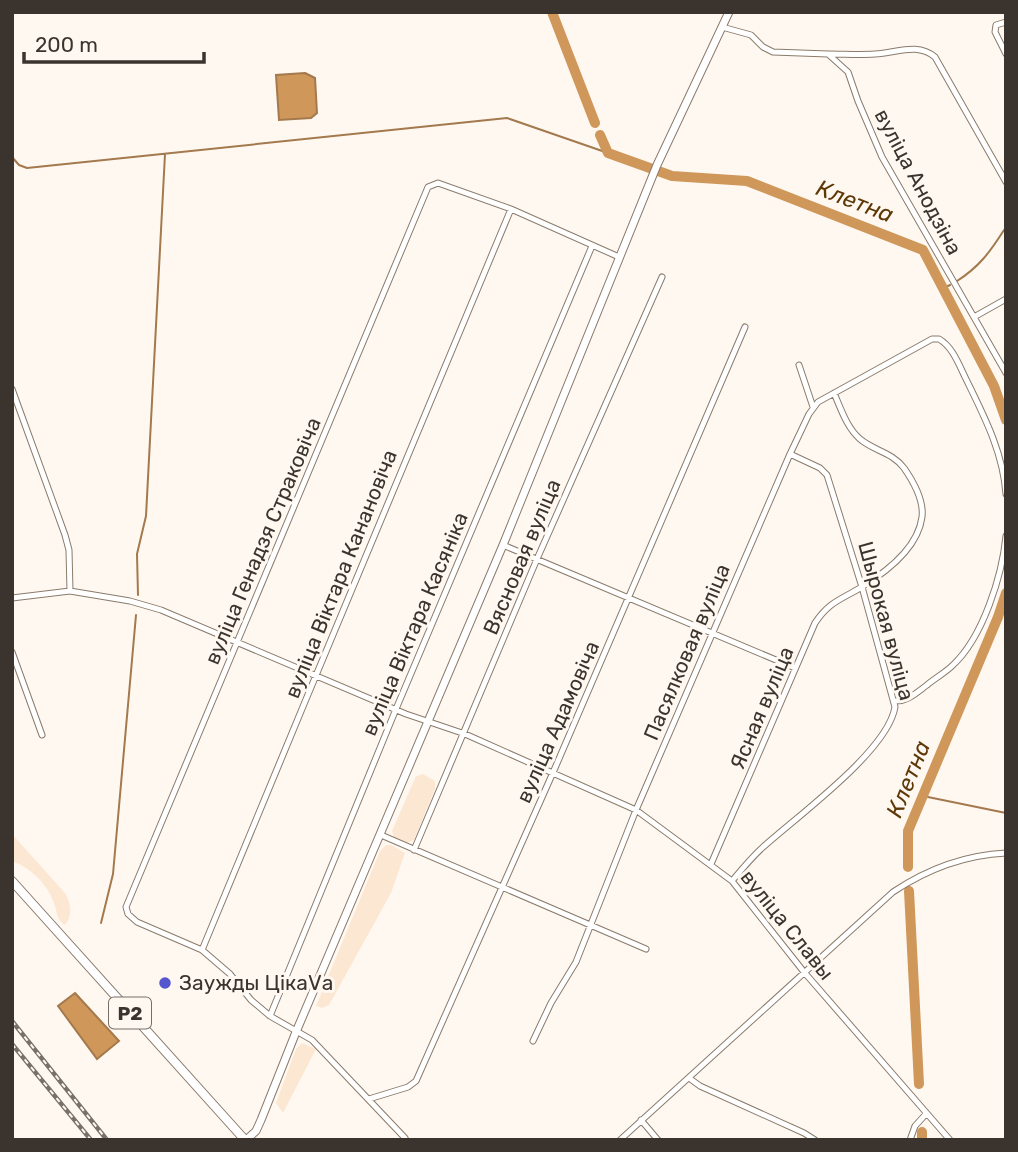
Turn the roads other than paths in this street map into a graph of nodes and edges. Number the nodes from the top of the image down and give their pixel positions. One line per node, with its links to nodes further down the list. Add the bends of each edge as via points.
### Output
1 (729, 12): 3 (street)
2 (1006, 22): 5 (street, via 996,25 995,36)
3 (722, 27): 4 (street, via 751,36 773,52); 9 (street)
4 (828, 54): 6 (street, via 927,51 935,57); 12 (street, вуліца Анодзіна, via 848,72 882,157)
5 (1006, 54)
6 (1006, 182)
7 (511, 209): 8 (street); 29 (street, вуліца Генадзя Страковіча, via 438,183 428,187); 32 (street, вуліца Віктара Канановіча, via 384,506)
8 (592, 246): 9 (street); 34 (street, вуліца Віктара Касяніка)
9 (619, 257): 22 (street)
10 (662, 277): 23 (street, Вясновая вуліца)
11 (1006, 299): 12 (street)
12 (974, 317): 15 (street, вуліца Анодзіна)
13 (745, 327): 26 (street, вуліца Адамовіча)
14 (799, 365): 18 (street)
15 (1006, 373)
16 (12, 389): 25 (street, via 65,535)
17 (834, 393): 18 (street, Пасялковая вуліца); 20 (street, Пасялковая вуліца, via 939,338 952,351 991,431); 24 (street, Шырокая вуліца, via 851,430 901,464 914,483 922,516 906,551)
18 (813, 408): 19 (street, Пасялковая вуліца)
19 (790, 454): 24 (street, Шырокая вуліца, via 827,475); 28 (street, Пасялковая вуліца)
20 (1006, 494)
21 (1006, 536): 33 (street, via 986,612 971,643 954,665 905,700)
22 (503, 545): 23 (street); 35 (street)
23 (537, 559): 26 (street); 36 (street, Вясновая вуліца)
24 (864, 586): 31 (street, Ясная вуліца, via 824,610); 33 (street, Шырокая вуліца)
25 (70, 591): 27 (street, вуліца Славы); 29 (street, вуліца Славы, via 150,607)
26 (630, 597): 28 (street); 38 (street, вуліца Адамовіча)
27 (12, 598)
28 (713, 632): 31 (street); 39 (street, Пасялковая вуліца)
29 (239, 642): 32 (street, вуліца Славы); 51 (street, вуліца Генадзя Страковіча, via 126,907 137,922)
30 (12, 652): 37 (street)
31 (795, 668): 43 (street, Ясная вуліца)
32 (317, 677): 34 (street, вуліца Славы); 51 (street, вуліца Віктара Канановіча)
33 (894, 701): 45 (street, Шырокая вуліца, via 889,727 865,757 760,850)
34 (396, 709): 35 (street, вуліца Славы); 53 (street, вуліца Віктара Касяніка)
35 (429, 720): 36 (street, вуліца Славы); 40 (street)
36 (465, 734): 38 (street, вуліца Славы); 41 (street, Вясновая вуліца)
37 (41, 735)
38 (553, 774): 39 (street, вуліца Славы); 46 (street, вуліца Адамовіча)
39 (636, 810): 43 (street, вуліца Славы); 49 (street, Пасялковая вуліца)
40 (381, 835): 41 (street); 54 (street)
41 (414, 850): 46 (street)
42 (1006, 853): 52 (street, via 940,867 892,892)
43 (711, 864): 45 (street, вуліца Славы)
44 (12, 881): 48 (main road, Р2)
45 (732, 881): 52 (street, вуліца Славы)
46 (502, 887): 49 (street); 57 (street, вуліца Адамовіча, via 416,1081)
47 (12, 888): 48 (main road)
48 (22, 892): 61 (main road, Р2)
49 (589, 926): 50 (street); 55 (street, Пасялковая вуліца, via 576,962)
50 (646, 949)
51 (202, 950): 53 (street)
52 (804, 972): 56 (street); 58 (street, вуліца Славы)
53 (270, 1016): 54 (street)
54 (296, 1032): 57 (street, via 312,1040); 61 (street, via 258,1126)
55 (533, 1041)
56 (689, 1077): 59 (street); 64 (street)
57 (369, 1099): 60 (street)
58 (926, 1114): 65 (street); 66 (street, вуліца Славы)
59 (640, 1120): 62 (street); 63 (street)
60 (405, 1138)
61 (245, 1140)
62 (620, 1140)
63 (658, 1140)
64 (814, 1140)
65 (910, 1140)
66 (950, 1140)

